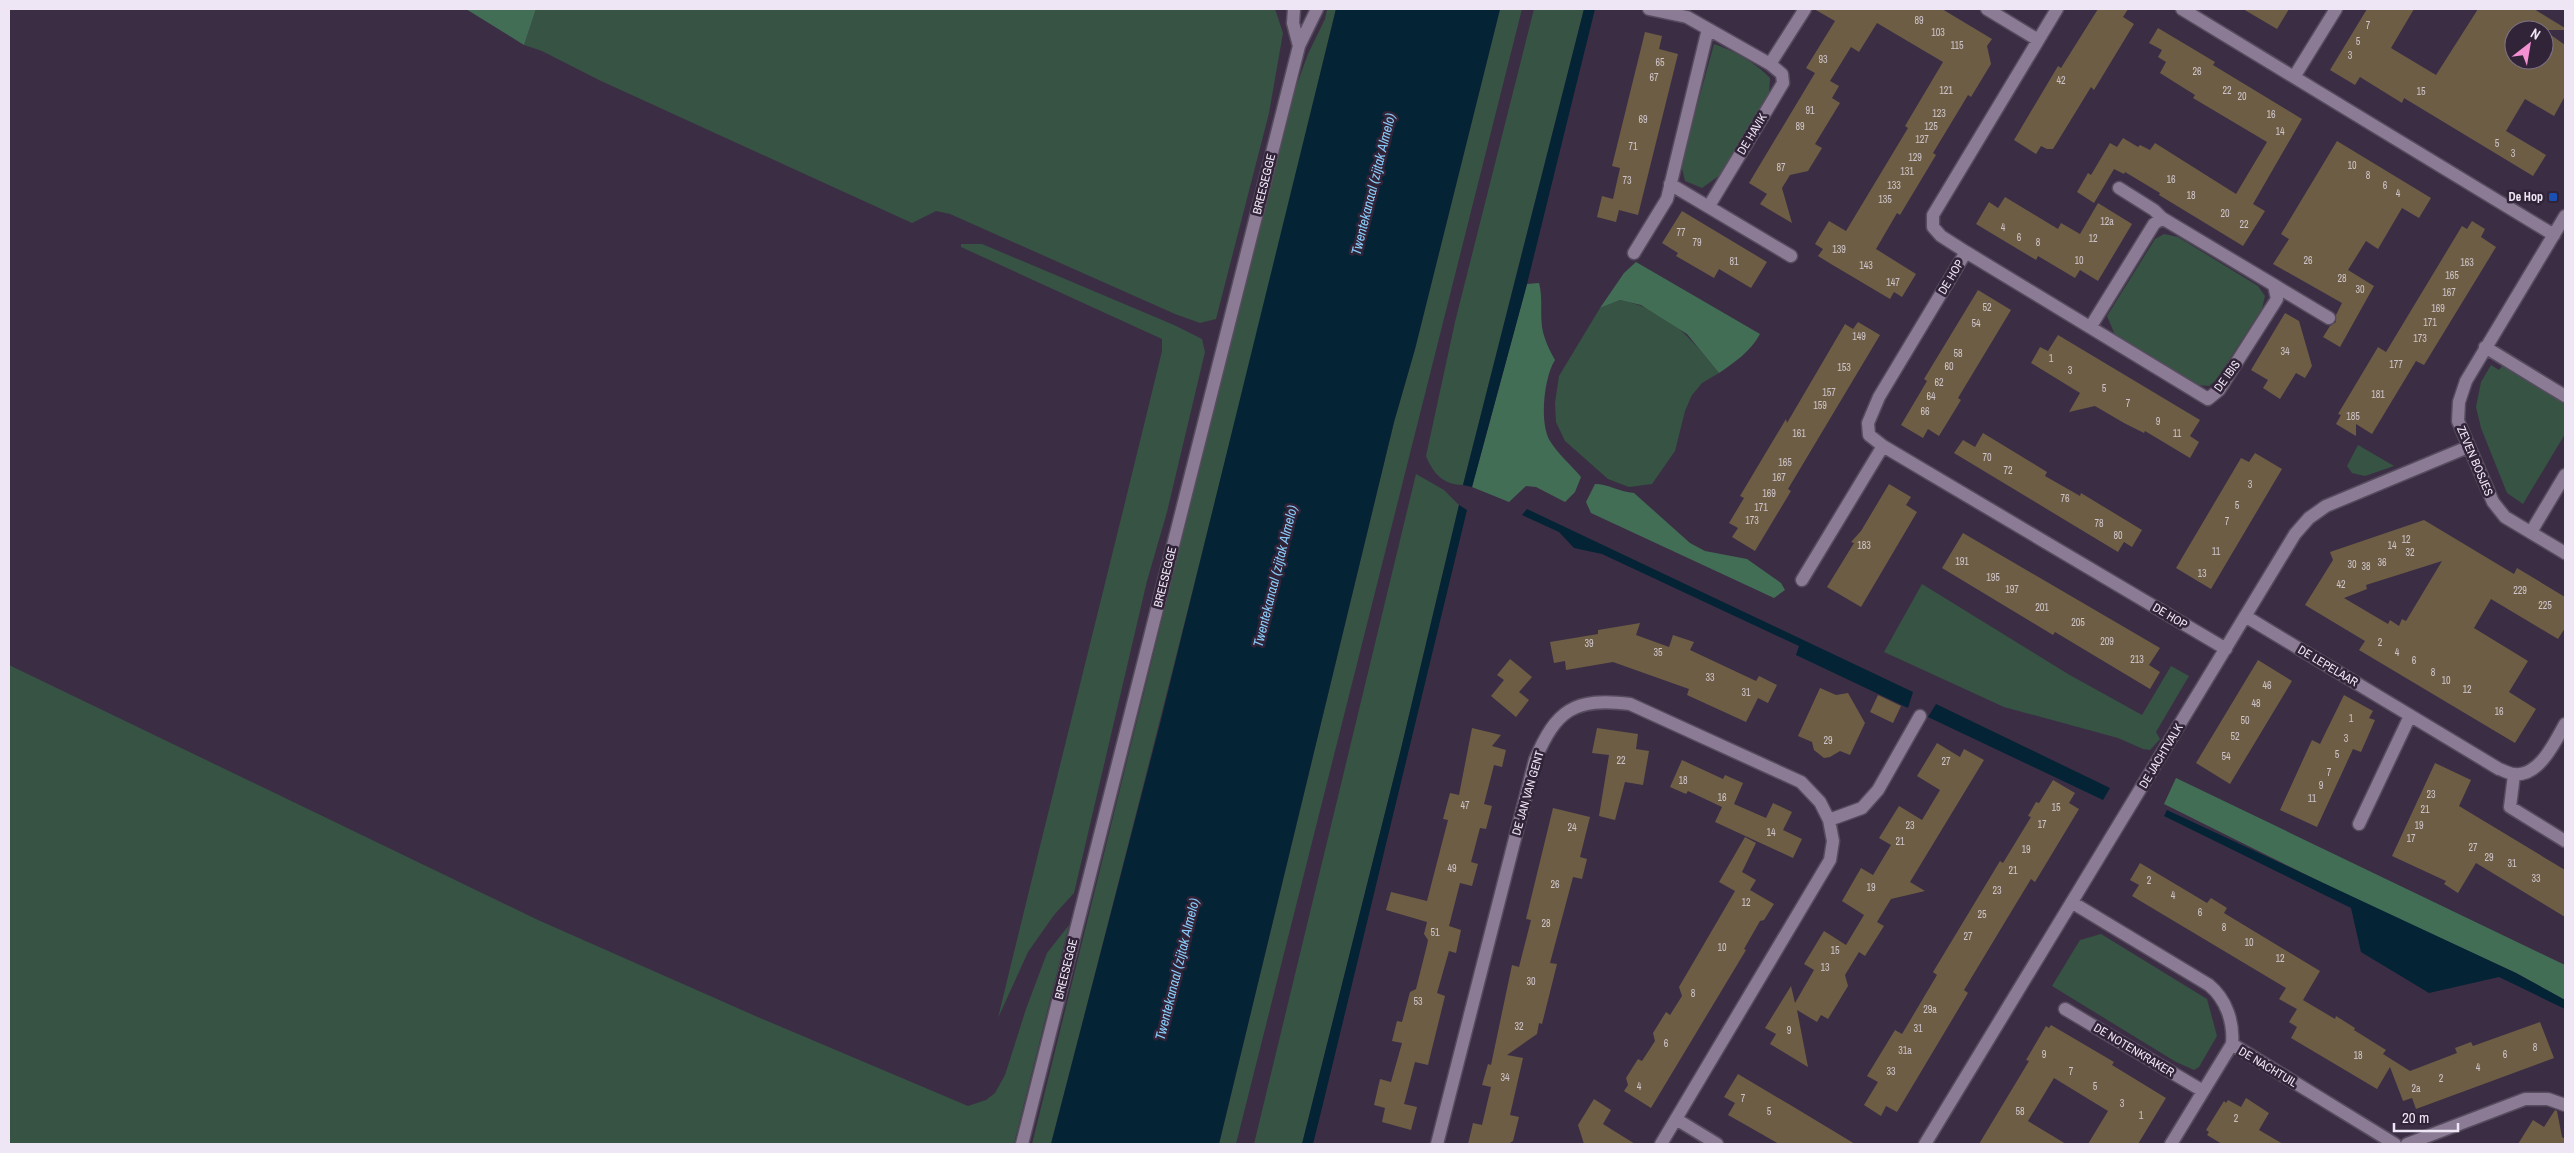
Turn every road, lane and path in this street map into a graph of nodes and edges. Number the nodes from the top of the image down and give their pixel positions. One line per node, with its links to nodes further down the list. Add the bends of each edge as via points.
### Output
1 (1294, 9): 11 (street, BREESEGGE, via 1293,23)
2 (1317, 9): 11 (street)
3 (1649, 9): 9 (street, DE HAVIK, via 1687,17)
4 (1804, 9): 12 (street)
5 (1987, 9): 10 (street)
6 (2057, 9): 10 (street, DE HOP)
7 (2182, 9): 13 (street)
8 (2336, 9): 13 (street)
9 (1708, 29): 12 (street, DE HAVIK); 14 (street)
10 (2038, 40): 20 (street, DE HOP, via 1933,215 1933,227 1941,236)
11 (1299, 46): 49 (street, BREESEGGE)
12 (1770, 64): 16 (street, DE HAVIK, via 1782,74 1783,83)
13 (2294, 77): 19 (street)
14 (1670, 184): 16 (street); 21 (street, via 1667,199)
15 (2119, 188): 18 (street)
16 (1708, 206): 22 (street)
17 (2565, 216): 19 (street, ZEVEN BOSJES)
18 (2162, 218): 23 (street); 25 (street, via 2154,224)
19 (2554, 235): 26 (street, ZEVEN BOSJES)
20 (1966, 252): 25 (street, DE IBIS); 28 (street, DE HOP, via 1880,397 1868,423 1870,435)
21 (1634, 253)
22 (1791, 256)
23 (2274, 286): 24 (street); 25 (street, DE IBIS, via 2277,299 2220,390 2208,398)
24 (2328, 318)
25 (2091, 326)
26 (2485, 347): 27 (street); 29 (street, ZEVEN BOSJES, via 2459,402 2458,421)
27 (2565, 396)
28 (1883, 446): 33 (street); 35 (street, DE HOP)
29 (2468, 447): 31 (street, ZEVEN BOSJES, via 2493,502 2506,517); 34 (street, DE JACHTVALK, via 2326,506 2309,518 2295,534)
30 (2565, 475): 31 (street)
31 (2531, 532): 32 (street, ZEVEN BOSJES)
32 (2565, 553)
33 (1802, 580)
34 (2246, 616): 35 (street, DE JACHTVALK); 37 (street, DE LEPELAAR)
35 (2226, 649): 43 (street, DE JACHTVALK)
36 (1920, 716): 40 (street, via 1878,790 1862,808)
37 (2410, 716): 39 (street, DE LEPELAAR, via 2499,769); 41 (street)
38 (2565, 724): 39 (street, via 2552,748 2531,772)
39 (2514, 774): 42 (street, via 2510,808)
40 (1829, 820): 48 (street, DE JAN VAN GENT, via 1830,860); 50 (street, DE JAN VAN GENT, via 1820,802 1801,782 1630,704 1585,703 1568,710 1546,734 1535,760)
41 (2359, 824)
42 (2565, 841)
43 (2072, 903): 45 (street, DE NACHTUIL, via 2221,995 2233,1032); 53 (street, DE JACHTVALK)
44 (2065, 1009): 46 (street, DE NOTENKRAKER)
45 (2232, 1044): 46 (street); 55 (street, DE NACHTUIL)
46 (2203, 1091): 54 (street)
47 (2565, 1105): 56 (street, via 2548,1099 2525,1099)
48 (1676, 1119): 51 (street, DE JAN VAN GENT); 52 (street)
49 (1022, 1144)
50 (1437, 1144)
51 (1661, 1144)
52 (1717, 1144)
53 (1925, 1144)
54 (2171, 1144)
55 (2395, 1144)
56 (2406, 1144)

